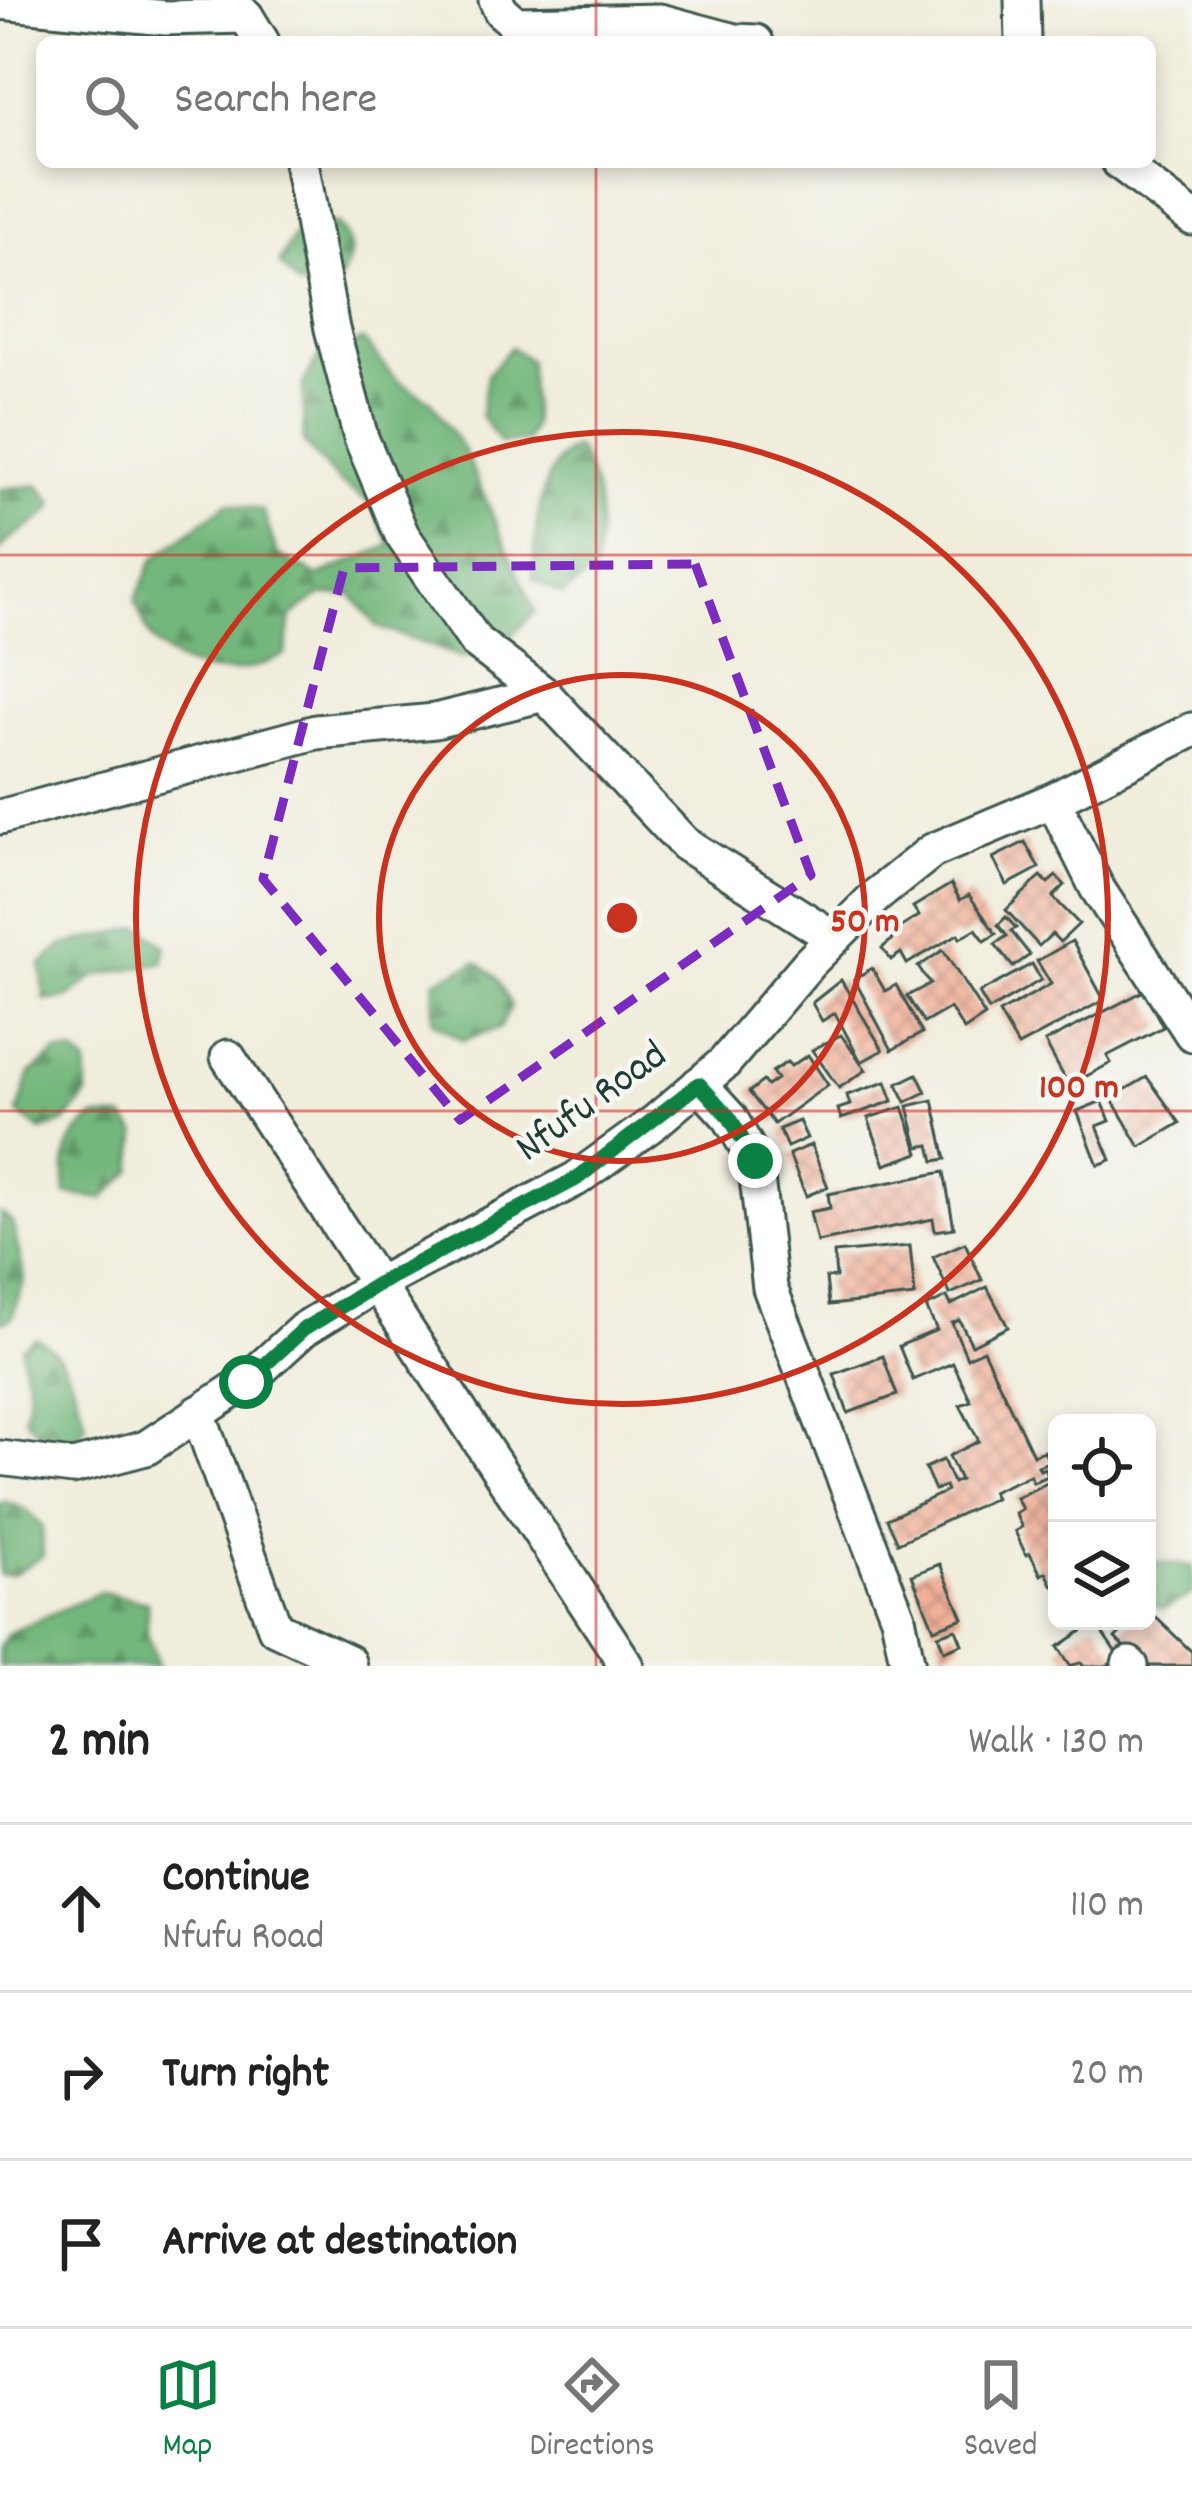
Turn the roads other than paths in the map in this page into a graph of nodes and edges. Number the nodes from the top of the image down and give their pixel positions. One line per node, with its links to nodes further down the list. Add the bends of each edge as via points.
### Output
1 (496, 0): 5 (street, via 516,24 660,21)
2 (1022, 0): 6 (street)
3 (0, 2): 4 (street)
4 (246, 20)
5 (719, 36)
6 (1023, 36)
7 (302, 168): 10 (street, via 361,438 402,536 476,642)
8 (1127, 168): 9 (street)
9 (1192, 218)
10 (544, 694): 13 (street, via 435,722 316,732); 14 (street, via 685,844)
11 (1192, 730): 12 (street, Nfufu Road)
12 (1054, 800): 14 (street, Nfufu Road, via 932,851); 15 (street, via 1097,888)
13 (0, 818)
14 (834, 938): 17 (street, Nfufu Road)
15 (1192, 1034)
16 (228, 1057): 18 (street)
17 (699, 1084): 18 (street, Nfufu Road, via 576,1179); 23 (street, via 755,1161 770,1288 898,1616)
18 (376, 1285): 19 (street, Nfufu Road, via 304,1329); 22 (street)
19 (198, 1413): 20 (street, Nfufu Road, via 146,1448 73,1467); 21 (street, via 274,1628)
20 (0, 1458)
21 (349, 1666)
22 (627, 1666)
23 (908, 1666)

